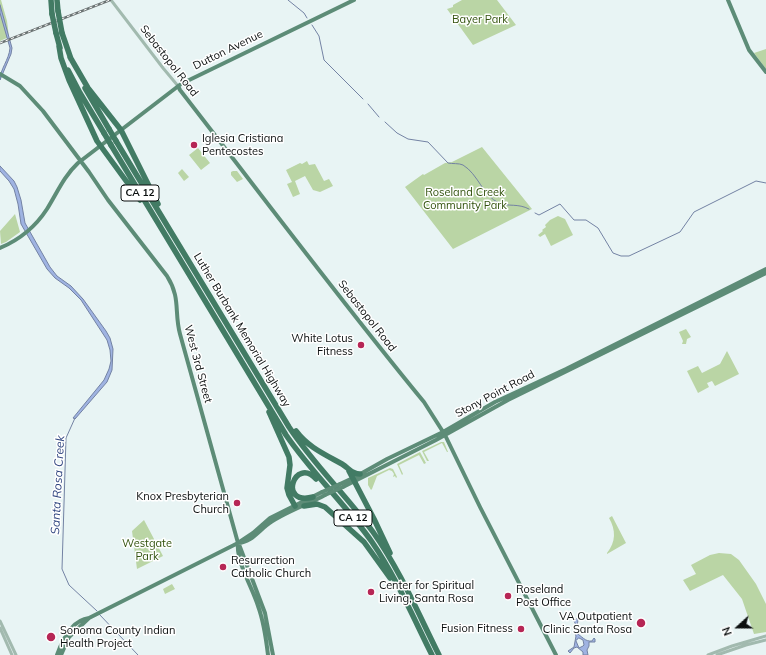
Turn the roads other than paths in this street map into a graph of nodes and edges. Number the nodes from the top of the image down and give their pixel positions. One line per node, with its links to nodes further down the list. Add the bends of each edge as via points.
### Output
1 (51, 0): 6 (highway, Luther Burbank Memorial Highway / CA 12, bridge)
2 (58, 0): 7 (highway, Luther Burbank Memorial Highway / CA 12, bridge, via 62,33)
3 (111, 0): 10 (street, Sebastopol Road)
4 (354, 0): 10 (main road, Dutton Avenue)
5 (728, 0): 8 (main road, via 749,50)
6 (60, 46): 12 (highway, via 70,85); 14 (highway, Luther Burbank Memorial Highway / CA 12, bridge, via 75,84)
7 (70, 57): 11 (highway, via 88,88); 14 (highway, Luther Burbank Memorial Highway / CA 12, bridge, via 83,86)
8 (766, 72)
9 (2, 76): 13 (main road, West 3rd Street, via 19,85 36,103)
10 (178, 86): 11 (main road, Dutton Avenue); 22 (main road, Sebastopol Road, via 344,303 424,402)
11 (120, 129): 12 (main road, Dutton Avenue); 14 (highway)
12 (99, 145): 13 (main road, Dutton Avenue); 14 (highway)
13 (80, 160): 15 (main road, Dutton Avenue, via 67,175 34,226); 31 (main road, West 3rd Street, via 165,273 172,286 177,300 180,335)
14 (167, 232): 18 (highway, Luther Burbank Memorial Highway / CA 12); 19 (highway, Luther Burbank Memorial Highway / CA 12)
15 (0, 248)
16 (766, 269): 20 (main road, Stony Point Road)
17 (766, 274): 21 (main road, Stony Point Road, via 509,399)
18 (262, 382): 23 (highway, via 303,440); 32 (highway, Luther Burbank Memorial Highway / CA 12, via 301,444 365,522)
19 (259, 390): 28 (highway, Luther Burbank Memorial Highway / CA 12, via 294,446); 29 (highway, via 289,457 287,488)
20 (475, 414): 21 (main road); 22 (main road, Stony Point Road)
21 (469, 422): 22 (main road, Stony Point Road)
22 (444, 433): 24 (main road, Stony Point Road, via 390,457); 25 (main road, Stony Point Road); 46 (main road, Sebastopol Road)
23 (336, 461): 24 (highway, via 352,473); 25 (highway, via 348,470)
24 (360, 474): 25 (main road, Stony Point Road)
25 (353, 480): 26 (main road, Stony Point Road, bridge); 32 (highway)
26 (324, 494): 27 (main road, Stony Point Road); 30 (main road, Stony Point Road)
27 (313, 497): 28 (highway, via 303,498 295,493 292,483 298,475 312,475); 29 (main road, Stony Point Road)
28 (342, 504): 38 (highway, Luther Burbank Memorial Highway / CA 12, via 368,536 386,564)
29 (295, 506): 31 (main road, Stony Point Road, via 269,519)
30 (304, 506): 31 (main road, Stony Point Road); 38 (highway, via 323,506 367,545 390,579)
31 (238, 543): 33 (main road, Stony Point Road); 43 (main road, West 3rd Street, via 262,620); 44 (main road, West 3rd Street, via 265,613)
32 (401, 577): 45 (highway, Luther Burbank Memorial Highway / CA 12)
33 (89, 618): 41 (main road, Stony Point Road, via 71,629); 42 (main road, Stony Point Road, via 69,637)
34 (0, 621): 40 (street)
35 (0, 628): 39 (street)
36 (766, 636): 47 (street)
37 (766, 640): 48 (street)
38 (430, 652)
39 (12, 655)
40 (16, 655)
41 (57, 655)
42 (61, 655)
43 (268, 655)
44 (273, 655)
45 (439, 655)
46 (556, 655)
47 (708, 655)
48 (717, 655)

